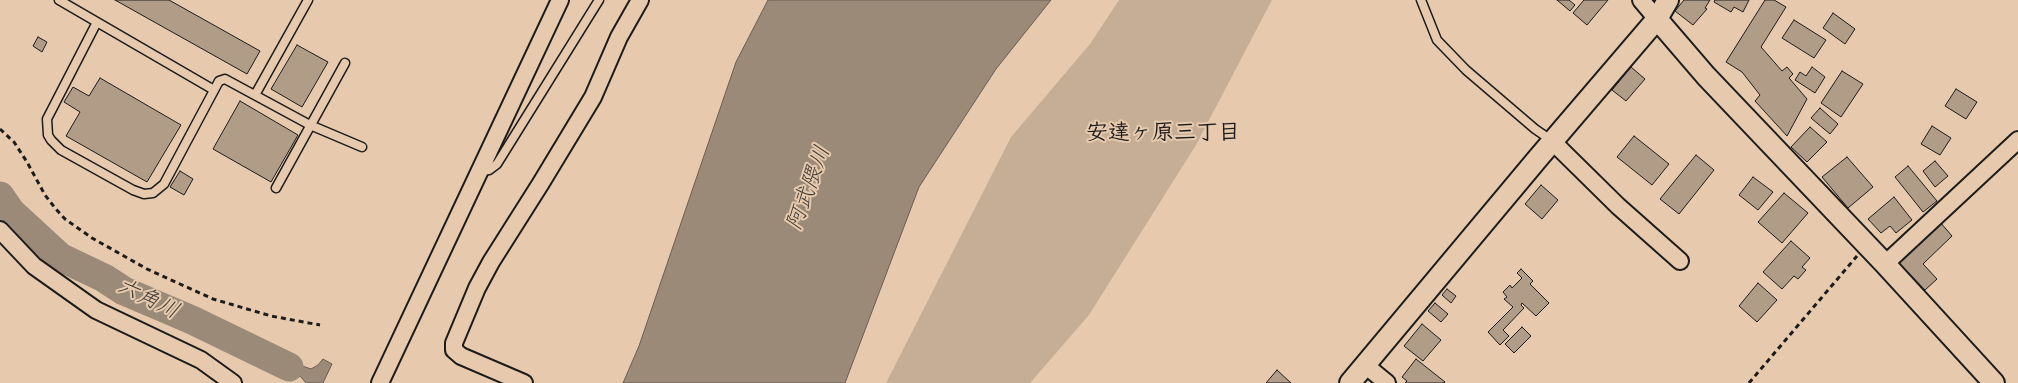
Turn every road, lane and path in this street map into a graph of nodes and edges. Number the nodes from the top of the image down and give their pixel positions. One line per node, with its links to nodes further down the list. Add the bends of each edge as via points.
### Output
1 (59, 0): 10 (lane)
2 (308, 0): 13 (lane)
3 (560, 0): 19 (street)
4 (599, 0): 19 (lane, via 497,164 489,170)
5 (640, 0): 29 (street, via 619,37 593,97 491,262 454,343 454,350 461,356)
6 (1421, 0): 17 (lane, via 1437,40 1466,70)
7 (1641, 0): 9 (street)
8 (1668, 0): 9 (street)
9 (1657, 19): 17 (street); 22 (street, via 1706,76)
10 (97, 22): 12 (lane); 12 (lane, via 47,119 51,140 61,150 133,190 144,194 153,192 164,184)
11 (345, 63): 14 (lane)
12 (214, 90): 13 (lane, via 219,81 225,79)
13 (255, 95): 14 (lane)
14 (310, 125): 18 (lane); 20 (lane)
15 (0, 129): 25 (path, via 14,142 55,208 92,238 147,269 212,299 271,316)
16 (2018, 140): 24 (street)
17 (1552, 141): 23 (street); 26 (street)
18 (362, 147)
19 (479, 171): 28 (street)
20 (276, 188)
21 (0, 230): 27 (street, via 34,266 96,310 201,360)
22 (1867, 244): 24 (street); 32 (path)
23 (1680, 261)
24 (1885, 264): 33 (street)
25 (320, 325)
26 (1365, 365): 30 (street); 31 (street)
27 (233, 383)
28 (380, 383)
29 (524, 383)
30 (1350, 383)
31 (1387, 383)
32 (1749, 383)
33 (1994, 383)

